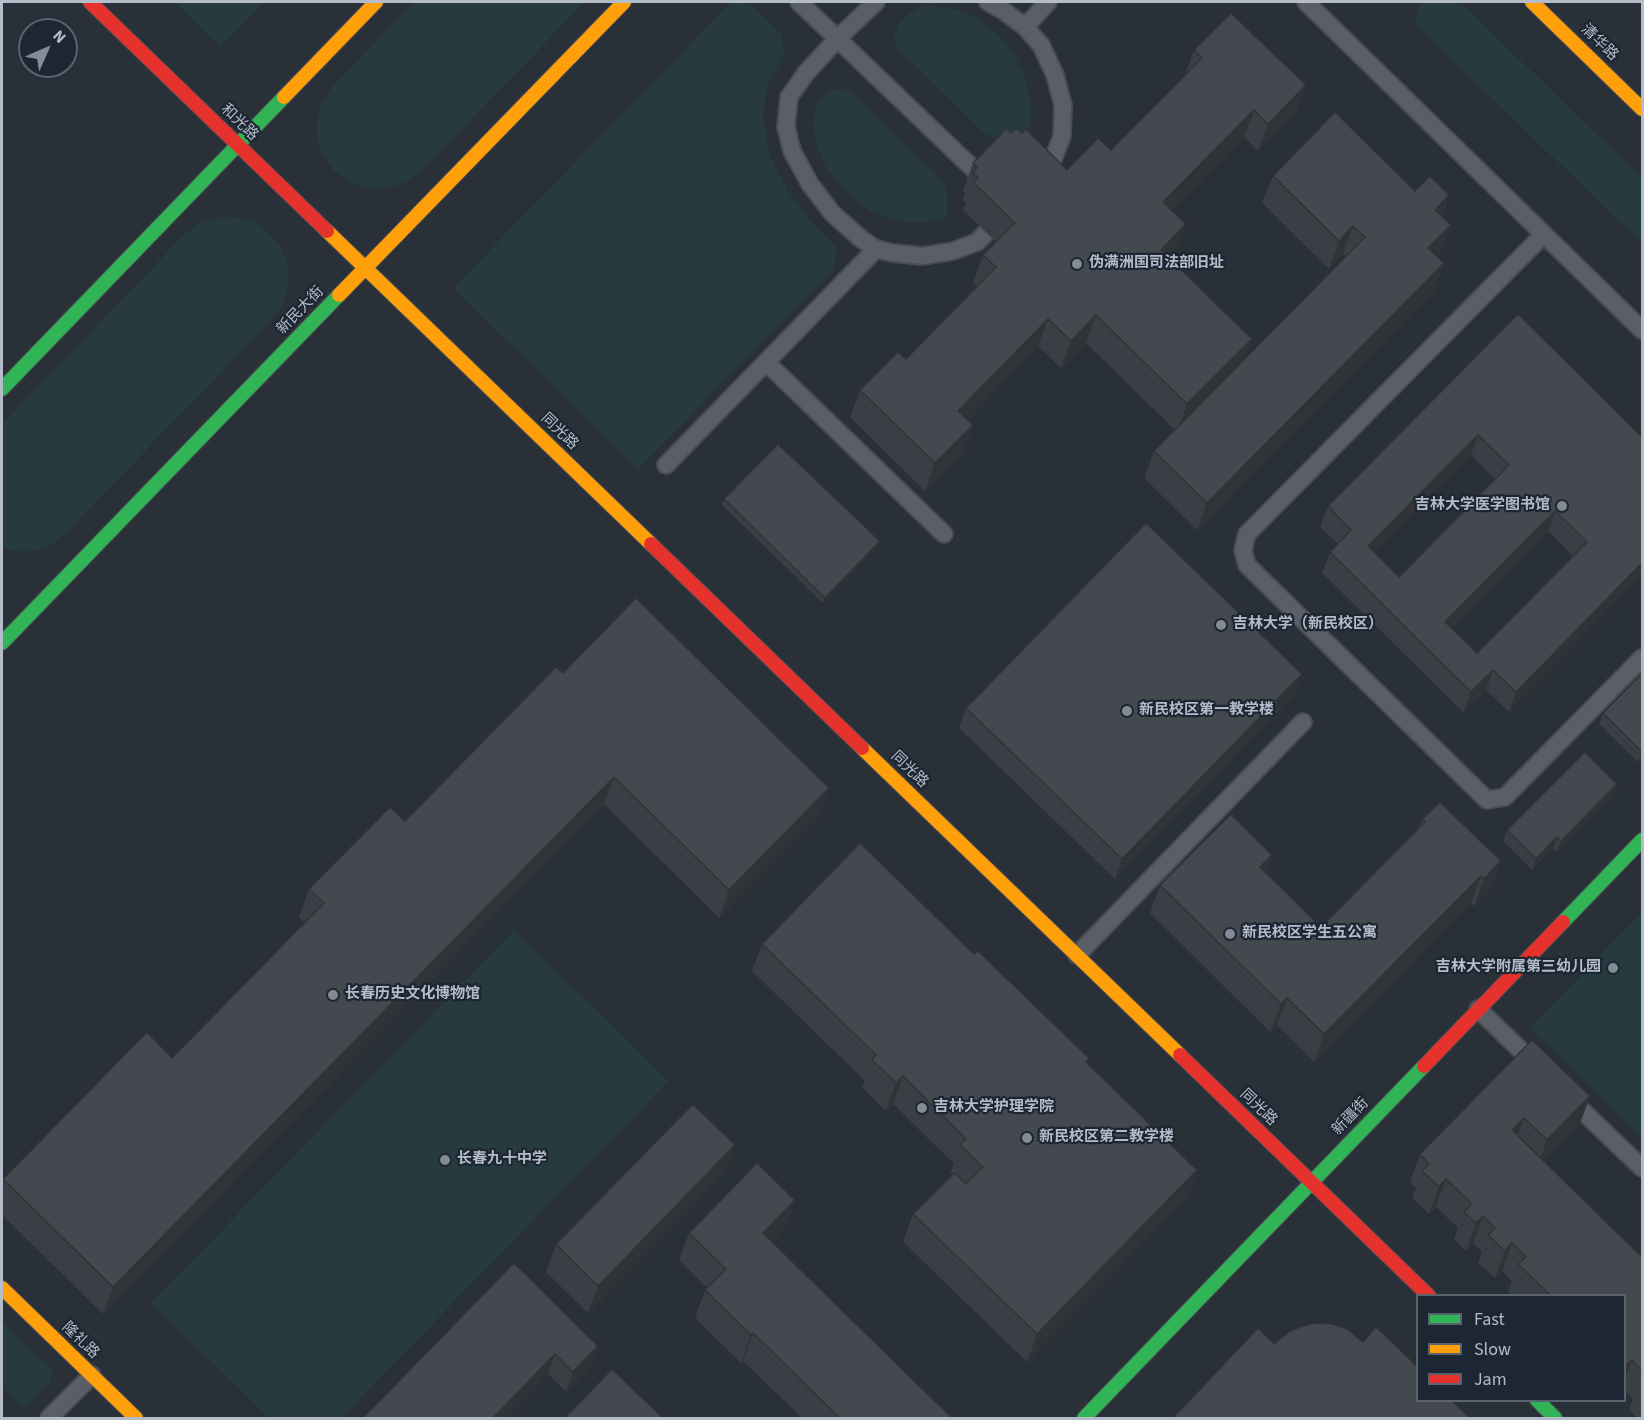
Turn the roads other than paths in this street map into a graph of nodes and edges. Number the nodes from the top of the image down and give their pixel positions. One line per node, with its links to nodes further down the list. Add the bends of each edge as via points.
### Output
1 (90, 2): 13 (street, 和光路)
2 (376, 2): 13 (street)
3 (624, 2): 19 (street, 新民大街)
4 (800, 2): 11 (lane)
5 (876, 2): 11 (lane)
6 (988, 2): 10 (lane)
7 (1048, 2): 10 (lane)
8 (1306, 2): 17 (lane)
9 (1532, 2): 12 (street, 清华路)
10 (1025, 27): 14 (lane, via 1041,45 1063,105 1062,136 1050,167)
11 (838, 38): 15 (lane); 18 (lane, via 789,97 786,127 792,152 810,184 832,213)
12 (1642, 109)
13 (238, 145): 19 (street, 和光路); 22 (street)
14 (1035, 183)
15 (995, 190)
16 (1012, 206): 18 (lane, via 977,242 952,251 923,256)
17 (1544, 234): 20 (lane); 26 (lane, via 1247,534 1243,550 1247,565 1487,800 1505,797)
18 (876, 249): 21 (lane)
19 (366, 268): 25 (street, 新民大街); 29 (street, 同光路)
20 (1642, 330)
21 (766, 362): 23 (lane); 24 (lane)
22 (2, 389)
23 (666, 465)
24 (944, 534)
25 (2, 643)
26 (1642, 658)
27 (1303, 722): 29 (lane)
28 (1642, 840): 30 (street, 新疆街)
29 (1077, 955): 34 (street, 同光路)
30 (1478, 1009): 31 (lane); 34 (street, 新疆街)
31 (1544, 1073)
32 (1560, 1089): 33 (lane)
33 (1642, 1168)
34 (1312, 1182): 36 (street, 同光路); 41 (street, 新疆街)
35 (2, 1288): 37 (street, 隆礼路)
36 (1427, 1294)
37 (92, 1375): 39 (lane); 40 (street, 隆礼路)
38 (1538, 1402): 42 (street)
39 (49, 1419)
40 (136, 1419)
41 (1084, 1419)
42 (1555, 1419)

